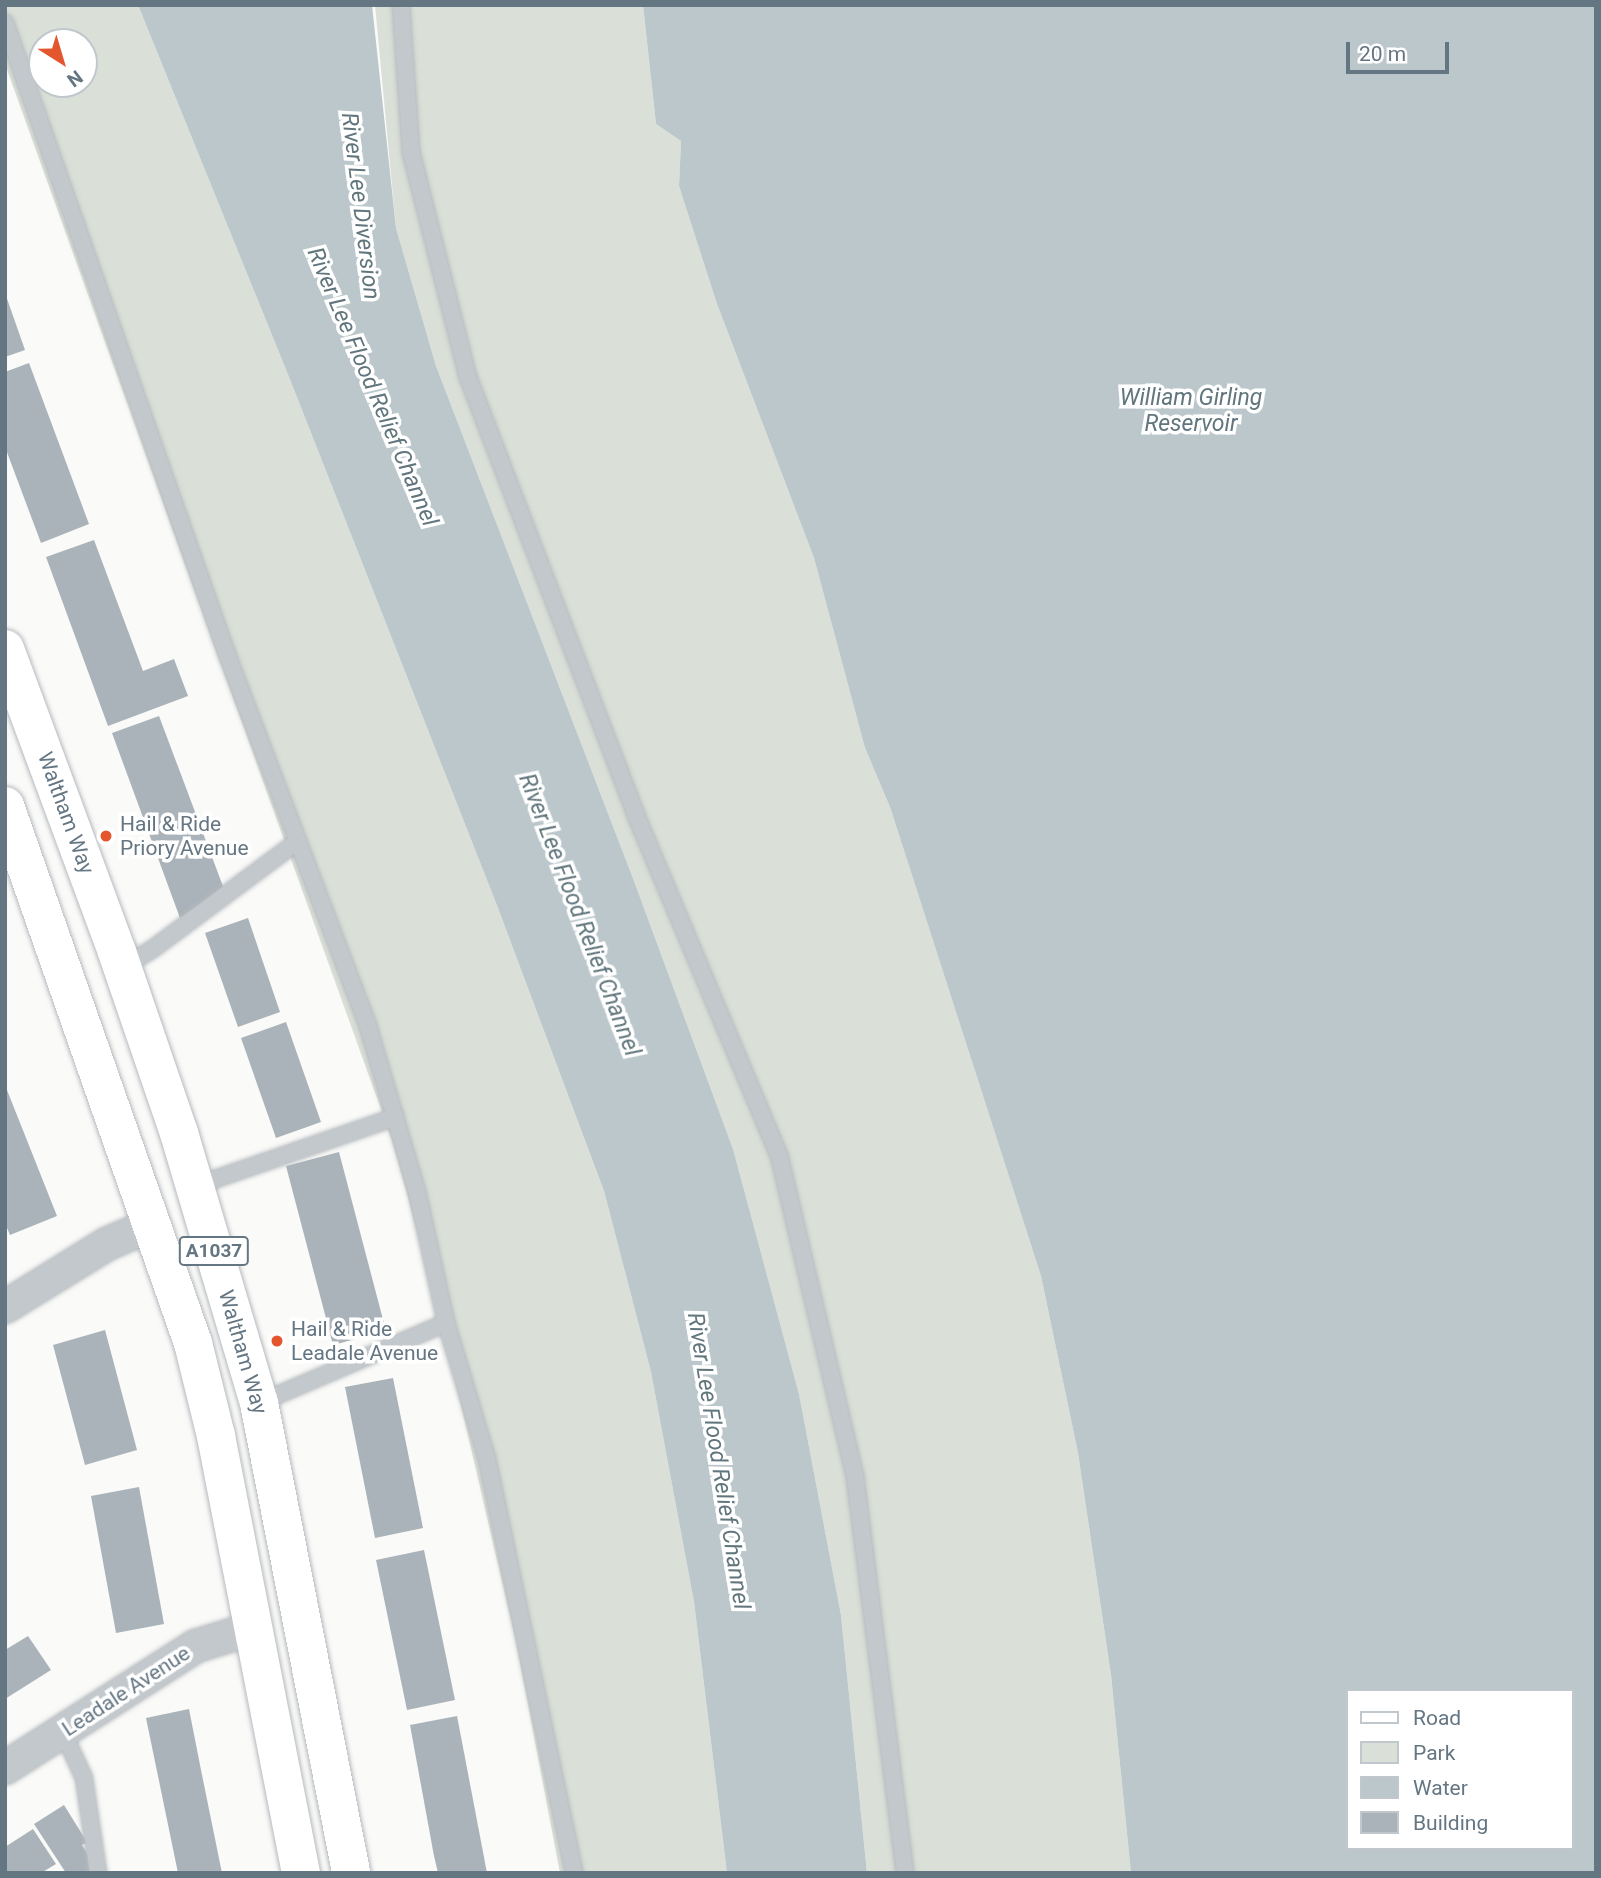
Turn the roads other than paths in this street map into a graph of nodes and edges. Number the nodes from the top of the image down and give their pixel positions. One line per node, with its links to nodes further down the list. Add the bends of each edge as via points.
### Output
1 (401, 5): 22 (lane, via 411,152 468,377 635,813 779,1155 855,1477)
2 (5, 23): 5 (lane, via 217,627)
3 (5, 649): 6 (main road, Waltham Way / A1037)
4 (5, 806): 7 (main road, A1037)
5 (298, 841): 6 (lane, via 153,948); 8 (lane, via 367,1023)
6 (120, 960): 7 (main road); 9 (main road, Waltham Way / A1037)
7 (66, 976): 10 (main road, A1037)
8 (395, 1117): 9 (lane); 12 (lane)
9 (195, 1186): 13 (main road, Waltham Way / A1037)
10 (153, 1224): 11 (street, via 107,1244); 14 (main road, A1037, via 193,1343)
11 (5, 1307)
12 (446, 1323): 13 (lane); 21 (lane, via 487,1459)
13 (261, 1414): 14 (main road); 18 (main road, Waltham Way / A1037)
14 (216, 1436): 15 (main road, A1037)
15 (254, 1628): 16 (street, Leadale Avenue, via 196,1646); 19 (main road, A1037)
16 (63, 1732): 17 (street, Leadale Avenue); 20 (lane, via 84,1778)
17 (5, 1768)
18 (349, 1861): 19 (main road, A1037)
19 (299, 1866)
20 (98, 1873)
21 (574, 1873)
22 (905, 1873)

